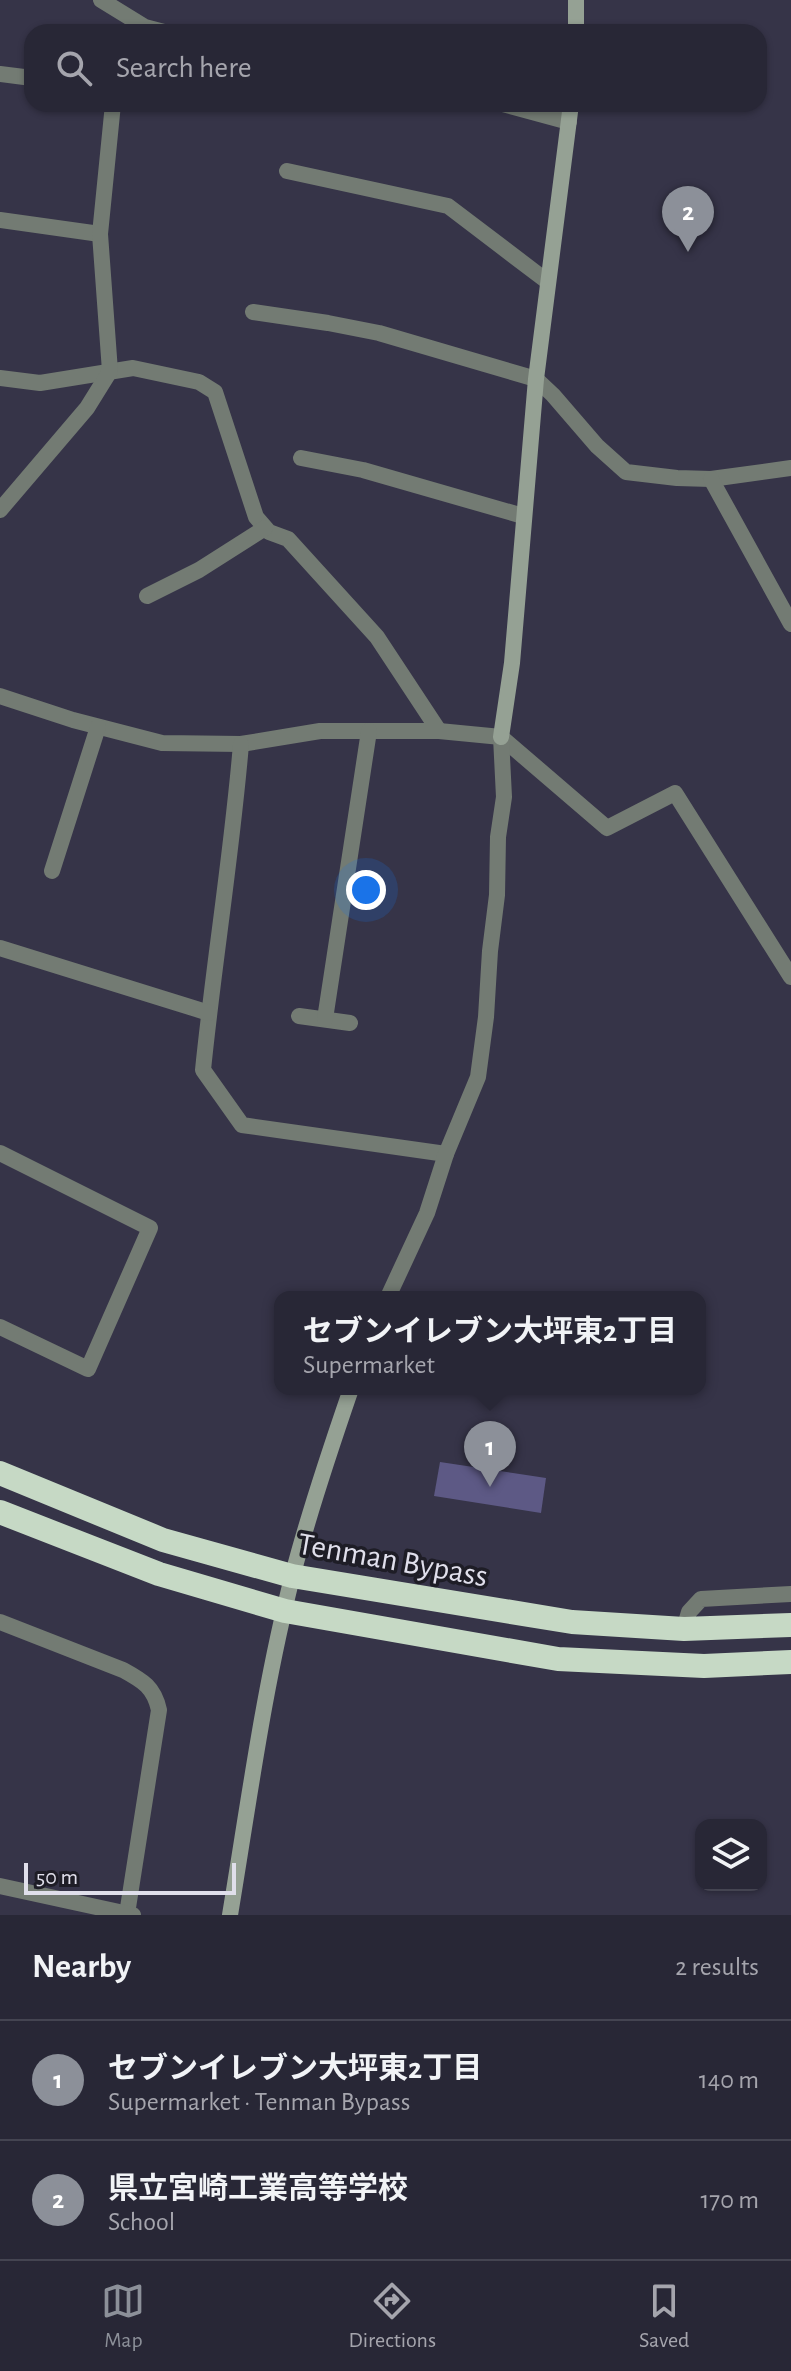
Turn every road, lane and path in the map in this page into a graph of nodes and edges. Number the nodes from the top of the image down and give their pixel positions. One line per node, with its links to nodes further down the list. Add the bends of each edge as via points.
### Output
1 (101, 0): 3 (street)
2 (576, 0): 4 (street)
3 (135, 24)
4 (576, 24)
5 (0, 74): 6 (street)
6 (24, 77)
7 (112, 112): 13 (street)
8 (532, 112): 10 (street)
9 (570, 112): 10 (street)
10 (569, 122): 14 (street)
11 (287, 171): 14 (street, via 448,206)
12 (0, 220): 13 (street)
13 (100, 234): 16 (street)
14 (548, 282): 18 (street)
15 (253, 312): 18 (street, via 379,333)
16 (110, 371): 17 (street, via 40,383); 22 (street, via 87,408); 24 (street, via 155,371 199,382 215,392 256,517)
17 (0, 378)
18 (536, 379): 21 (street, via 626,472); 23 (street)
19 (301, 458): 23 (street, via 363,470)
20 (791, 468): 21 (street)
21 (711, 479): 26 (street)
22 (0, 510)
23 (523, 516): 31 (street)
24 (265, 528): 25 (street); 30 (street, via 288,539 377,637)
25 (147, 596)
26 (791, 624)
27 (0, 696): 28 (street)
28 (98, 727): 32 (street, via 162,743); 33 (street)
29 (369, 731): 30 (street); 32 (street, via 320,731); 38 (street)
30 (439, 731): 31 (street)
31 (501, 737): 35 (street, via 607,828 675,793); 41 (street, via 504,797 486,1017 478,1077)
32 (241, 744): 36 (street)
33 (52, 871)
34 (0, 948): 36 (street)
35 (791, 977)
36 (209, 1013): 41 (street, via 203,1070 242,1125)
37 (299, 1016): 38 (street)
38 (325, 1019): 39 (street)
39 (350, 1023)
40 (0, 1153): 43 (street, via 150,1228 88,1369)
41 (446, 1154): 42 (street, via 427,1213)
42 (391, 1291)
43 (0, 1327)
44 (349, 1395): 47 (street)
45 (0, 1473): 47 (highway, Tenman Bypass, via 163,1540)
46 (0, 1512): 49 (highway, via 159,1574)
47 (292, 1576): 49 (street); 52 (highway, Tenman Bypass, via 572,1622)
48 (791, 1594): 52 (street, via 701,1599 689,1612)
49 (285, 1611): 53 (highway, via 558,1659 704,1666); 56 (street)
50 (0, 1622): 55 (street, via 123,1670 155,1694 159,1710)
51 (791, 1625): 52 (highway, Tenman Bypass)
52 (684, 1629)
53 (791, 1662)
54 (0, 1886): 55 (street)
55 (130, 1914)
56 (230, 1915)

